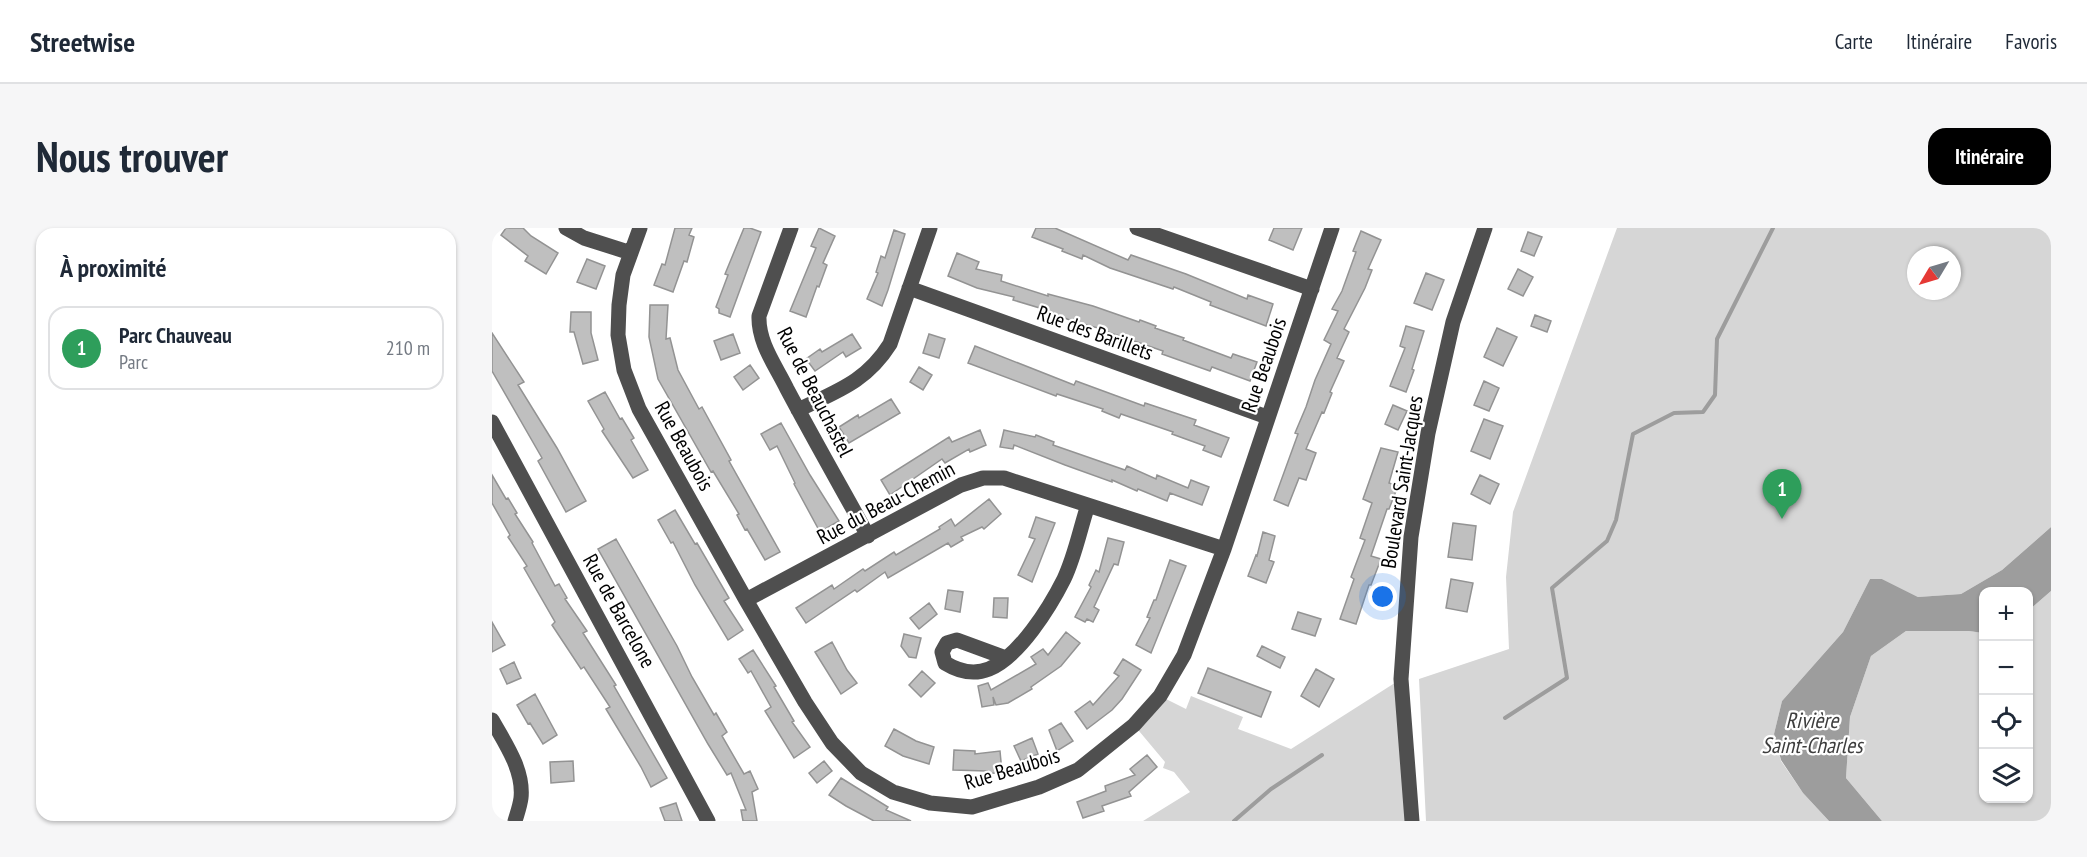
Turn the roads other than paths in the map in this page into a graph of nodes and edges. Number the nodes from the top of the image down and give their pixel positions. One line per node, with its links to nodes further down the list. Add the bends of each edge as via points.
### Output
1 (566, 228): 9 (street)
2 (640, 228): 9 (street, Rue Beaubois)
3 (791, 228): 12 (street, Rue de Beauchastel, via 759,316 759,329)
4 (930, 228): 10 (street)
5 (1137, 228): 8 (street)
6 (1332, 228): 11 (street, Rue Beaubois)
7 (1485, 228): 24 (street, Boulevard Saint-Jacques, via 1453,322 1428,434 1411,537 1401,679)
8 (1180, 235): 11 (street)
9 (631, 253): 18 (street, Rue Beaubois, via 619,305 618,335 624,370 639,409)
10 (909, 288): 12 (street, via 891,344 881,359 867,374); 13 (street, Rue des Barillets)
11 (1312, 289): 13 (street, Rue Beaubois)
12 (798, 410): 16 (street, Rue de Beauchastel)
13 (1268, 417): 17 (street, Rue Beaubois)
14 (492, 422): 23 (street, Rue de Barcelone)
15 (1088, 505): 16 (street, Rue du Beau-Chemin, via 1004,478 983,477); 17 (street, Rue du Beau-Chemin); 19 (street, via 1065,578 1034,630)
16 (868, 536): 18 (street, Rue du Beau-Chemin)
17 (1224, 549): 21 (street, Rue Beaubois, via 1184,656 1160,696 1134,725 1078,770)
18 (746, 600): 21 (street, Rue Beaubois, via 804,702 832,742 861,773 893,792)
19 (1006, 658)
20 (492, 720): 22 (street, via 520,779 521,797)
21 (974, 814)
22 (515, 821)
23 (708, 821)
24 (1412, 821)

